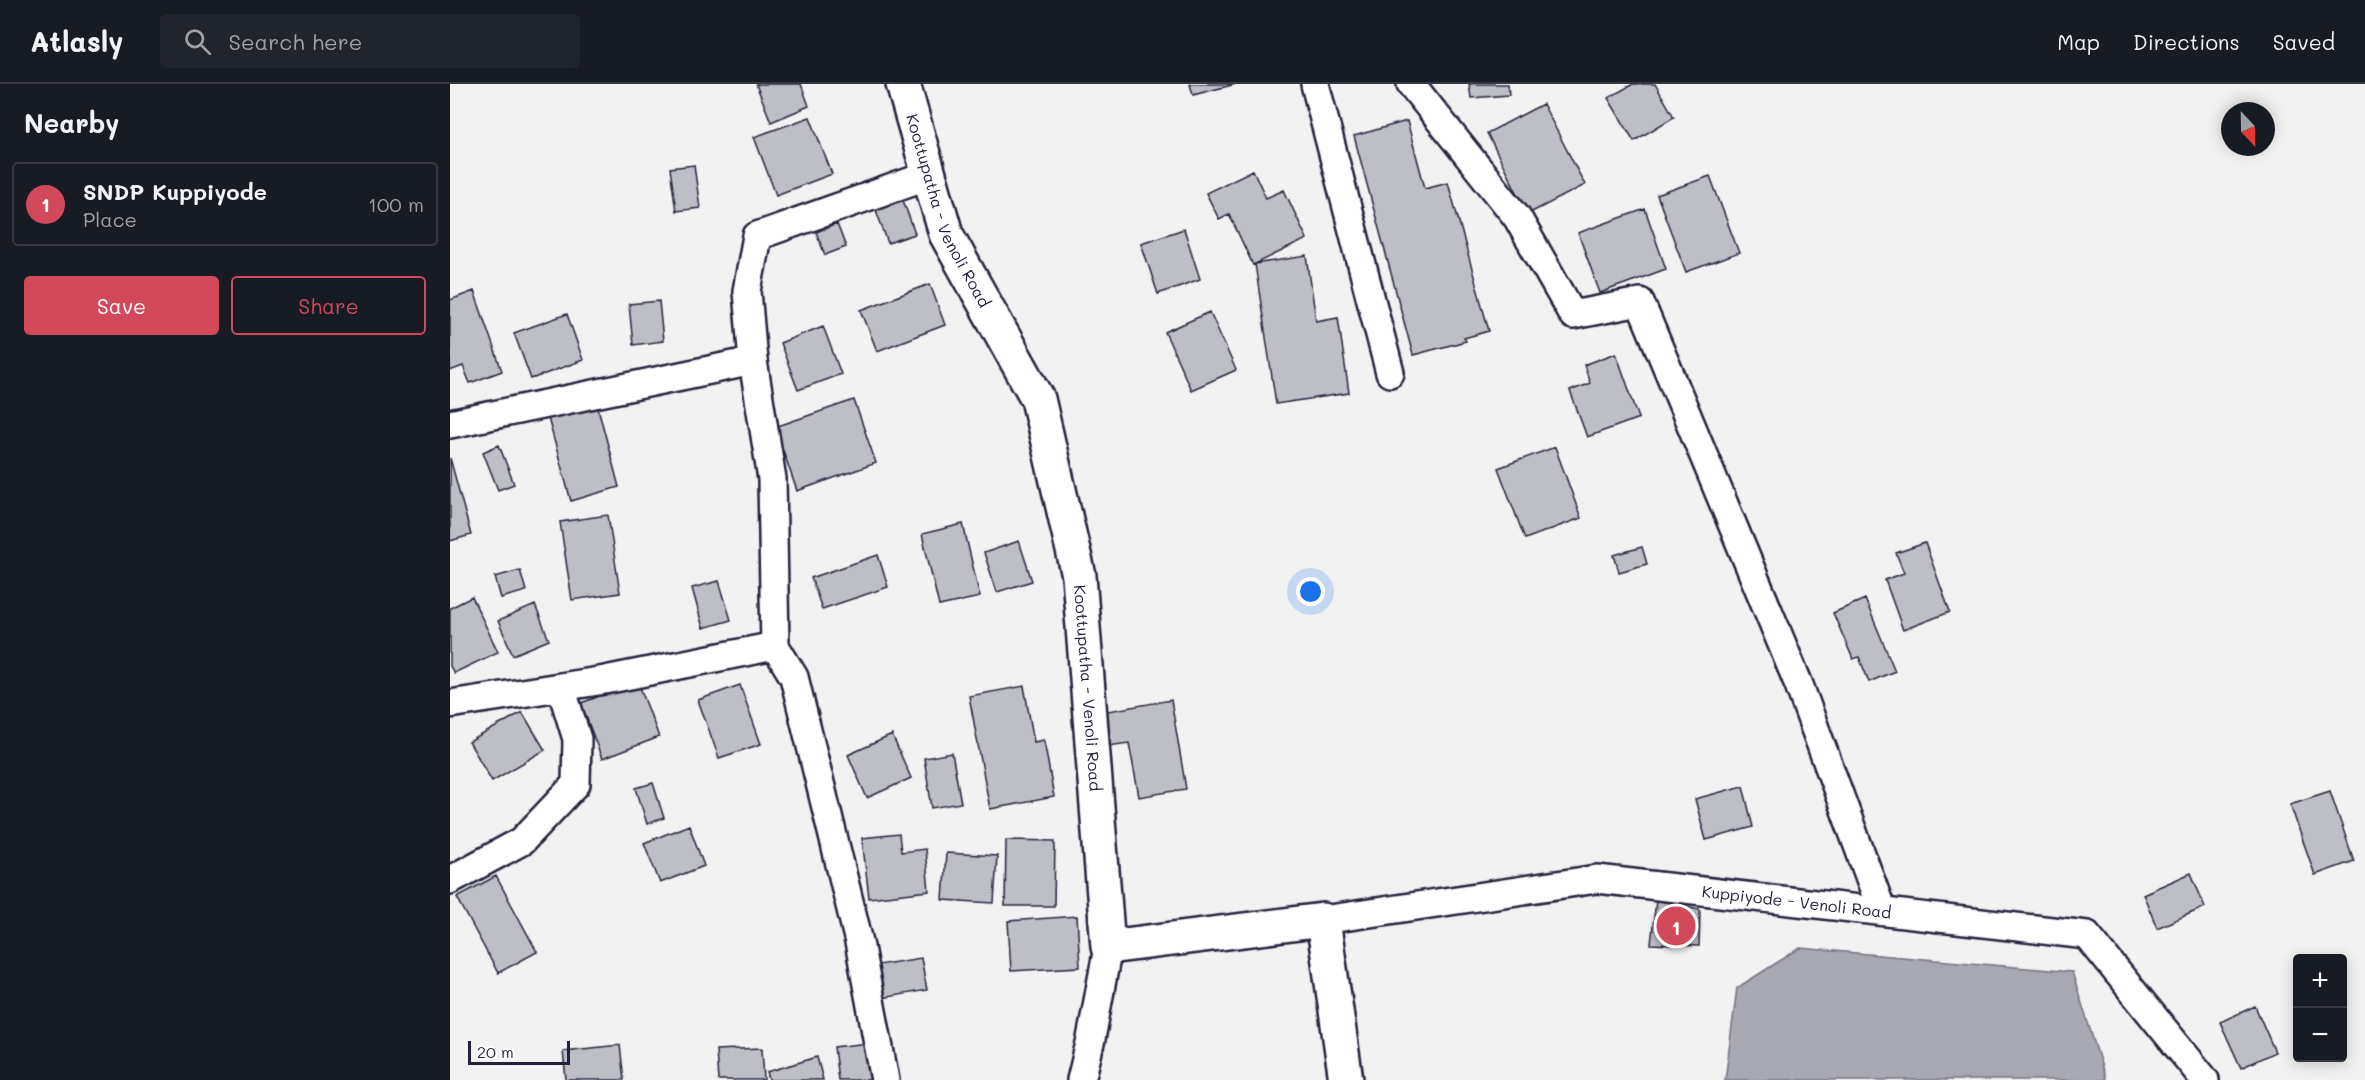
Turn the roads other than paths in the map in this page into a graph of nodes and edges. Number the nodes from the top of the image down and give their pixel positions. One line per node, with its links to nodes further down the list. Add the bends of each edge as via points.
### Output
1 (903, 84): 4 (street, Koottupatha - Venoli Road)
2 (1315, 84): 6 (street)
3 (1411, 84): 12 (street, via 1517,217 1573,315 1640,302 1799,685)
4 (929, 175): 5 (street, via 757,236 747,291); 14 (street, Koottupatha - Venoli Road, via 946,234 1038,399 1079,576)
5 (753, 361): 7 (street); 8 (street, via 772,479)
6 (1390, 373)
7 (450, 424)
8 (775, 646): 9 (street); 15 (street, via 794,678 859,942)
9 (561, 687): 10 (street); 11 (street, via 577,739 576,784 522,841)
10 (450, 704)
11 (450, 879)
12 (1882, 911): 13 (street, Kuppiyode - Venoli Road, via 1597,879); 18 (street, Kuppiyode - Venoli Road, via 2086,934)
13 (1323, 920): 14 (street); 17 (street)
14 (1108, 947): 16 (street)
15 (885, 1080)
16 (1081, 1080)
17 (1346, 1080)
18 (2205, 1080)

